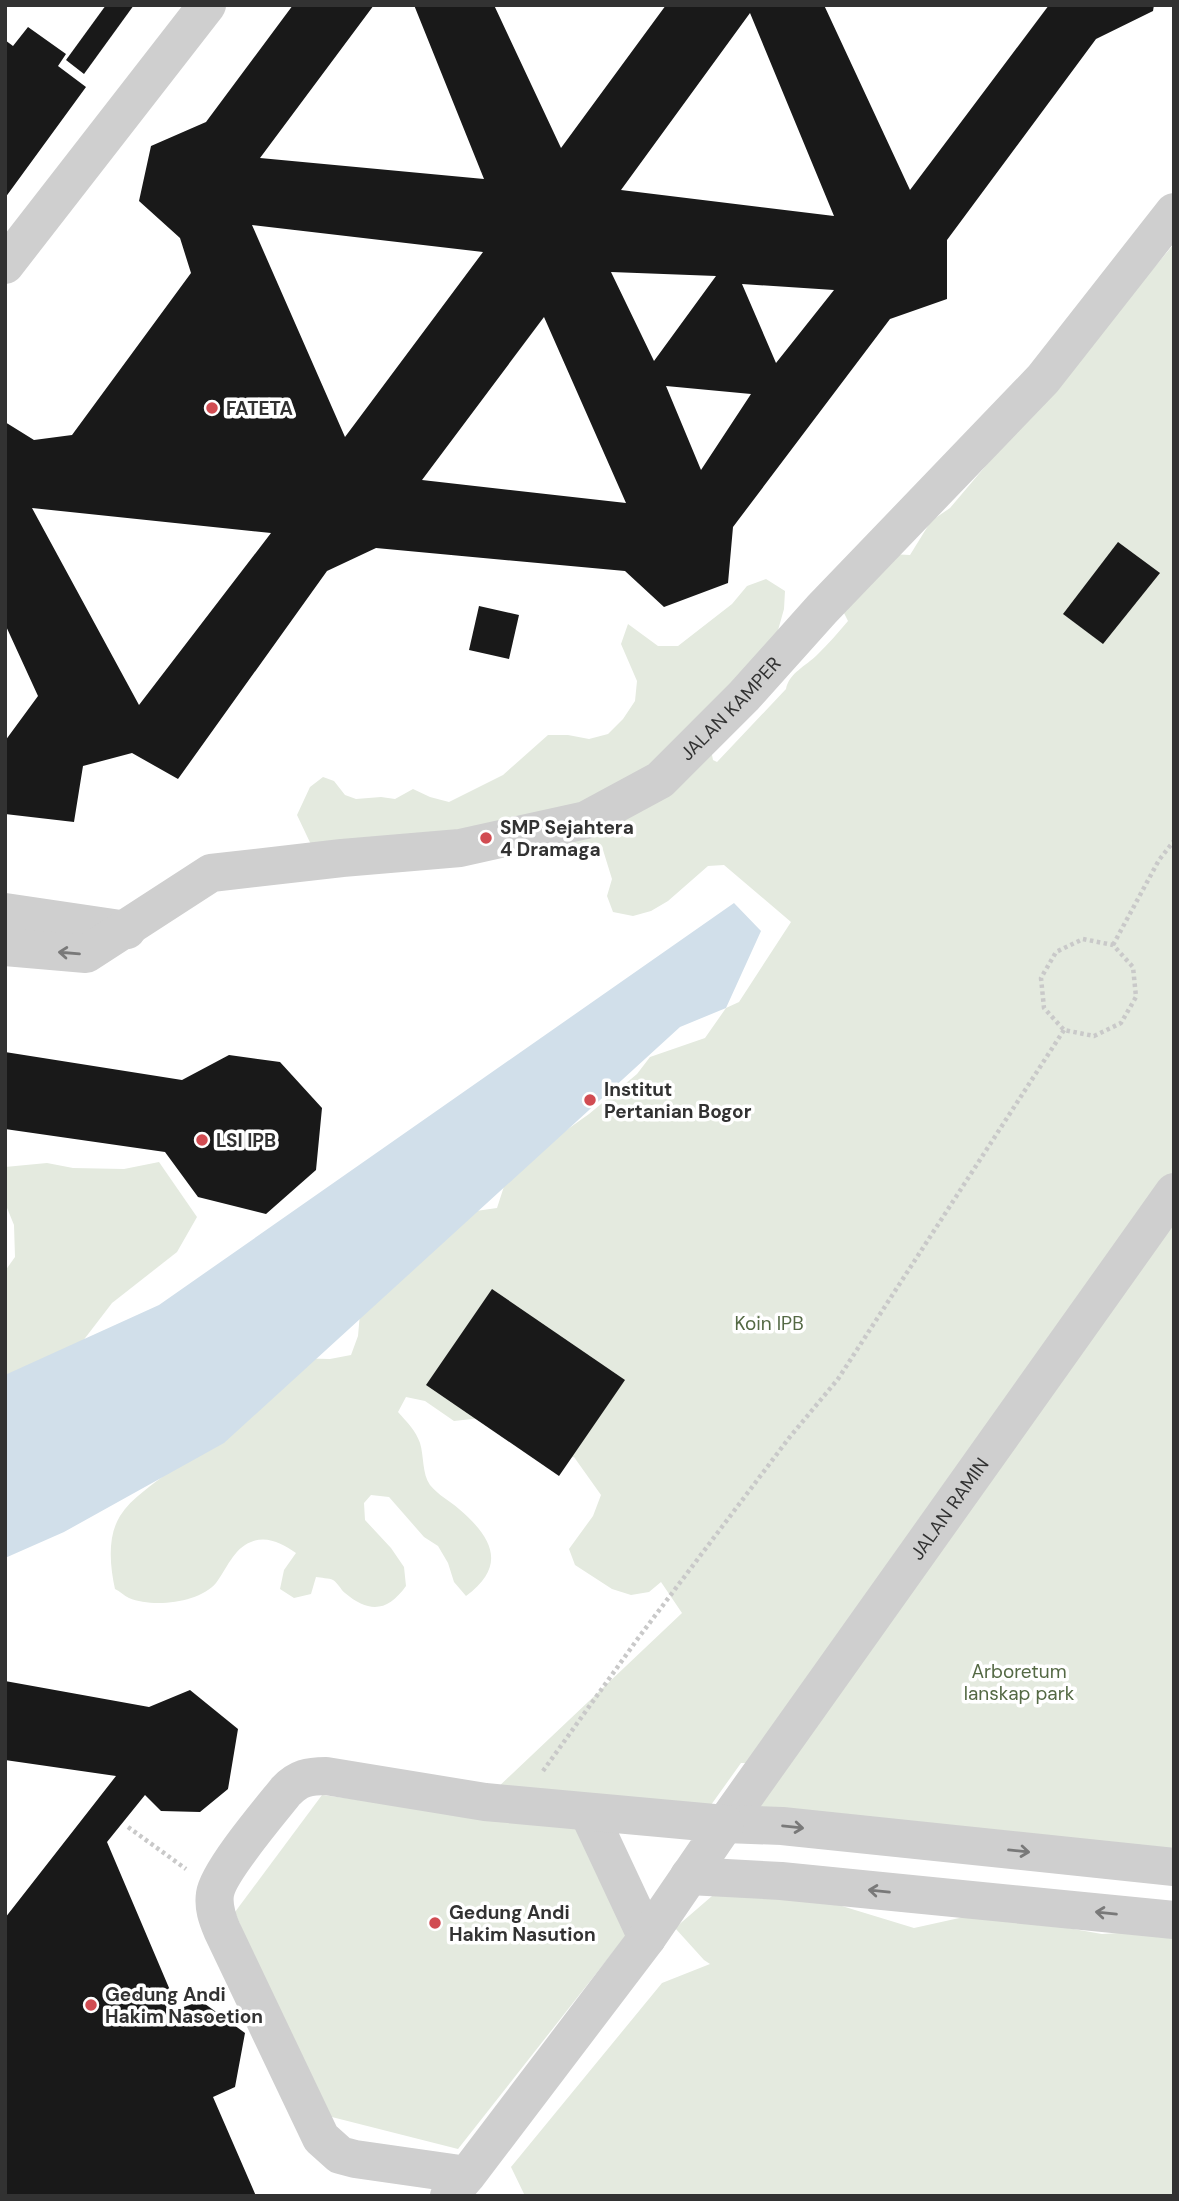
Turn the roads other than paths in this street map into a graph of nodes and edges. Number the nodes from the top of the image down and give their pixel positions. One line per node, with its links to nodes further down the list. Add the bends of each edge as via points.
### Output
1 (207, 5): 3 (lane)
2 (1174, 212): 5 (lane, JALAN KAMPER, via 1043,379 660,780 586,820 460,848 211,873)
3 (5, 265)
4 (5, 912): 5 (lane)
5 (127, 929): 6 (lane, JALAN KAMPER, one-way to 6, via 86,954)
6 (5, 947)
7 (1174, 1192): 9 (lane, JALAN RAMIN)
8 (589, 1812): 9 (lane); 13 (lane); 14 (lane, via 309,1776 286,1790 215,1890 214,1909 222,1930 321,2138 340,2155)
9 (724, 1824): 10 (lane, one-way to 10, via 782,1826); 11 (lane, JALAN RAMIN)
10 (1174, 1867)
11 (689, 1875): 12 (lane, one-way to 11); 13 (lane, JALAN RAMIN)
12 (1174, 1920)
13 (647, 1938): 14 (lane, JALAN RAMIN)
14 (464, 2189)

